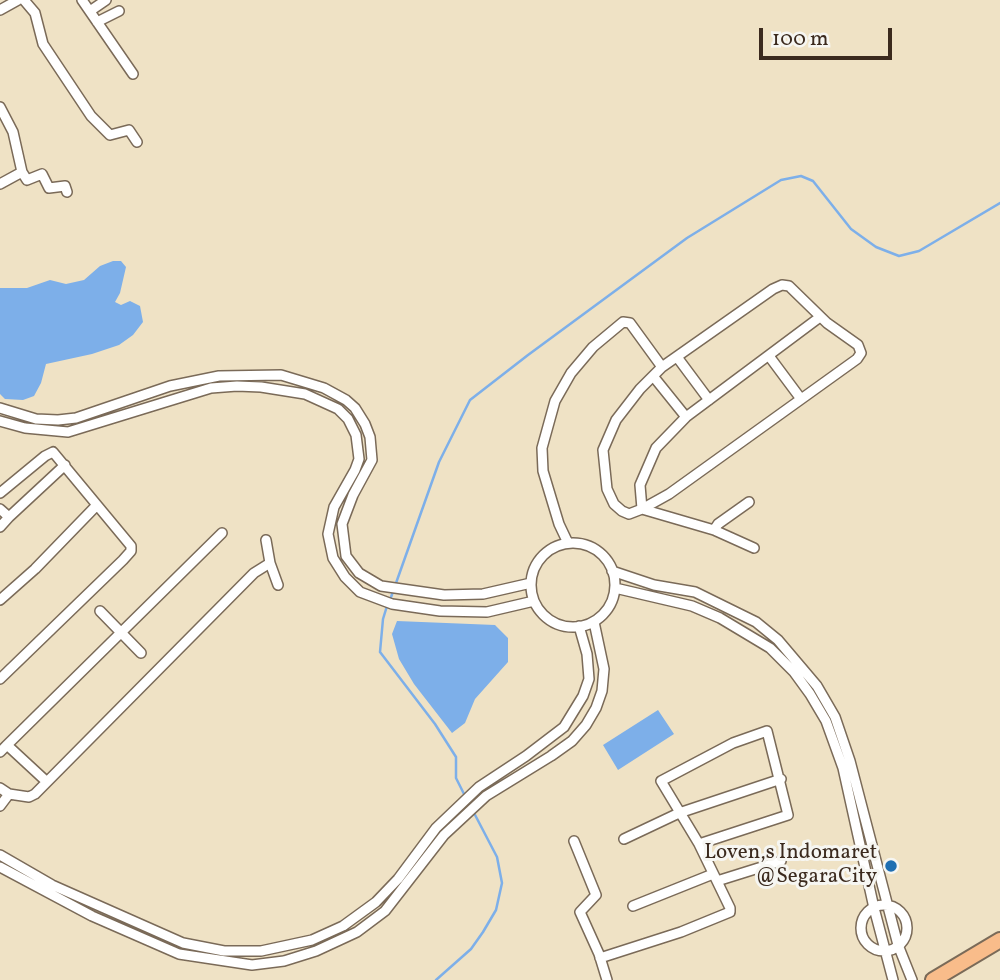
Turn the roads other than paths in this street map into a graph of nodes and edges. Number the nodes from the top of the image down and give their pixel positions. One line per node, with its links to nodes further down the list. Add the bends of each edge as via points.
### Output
1 (18, 0): 5 (street)
2 (24, 0): 11 (street, via 35,13 43,44 91,116 110,135 129,130)
3 (82, 0): 6 (street)
4 (106, 0): 6 (street)
5 (0, 10)
6 (90, 11): 8 (street)
7 (119, 11): 8 (street)
8 (97, 22): 9 (street)
9 (133, 74)
10 (0, 107): 12 (street, via 13,132)
11 (137, 142)
12 (22, 172): 13 (street); 14 (street, via 27,180 42,174 50,188 65,186)
13 (0, 184)
14 (67, 192)
15 (820, 317): 16 (street); 17 (street, via 789,286 782,285); 20 (street, via 858,345 861,353)
16 (769, 355): 20 (street); 21 (street)
17 (677, 357): 18 (street); 21 (street)
18 (662, 367): 19 (street); 36 (street, via 630,324 623,322 593,347 555,401 542,448 542,471)
19 (653, 376): 23 (street); 30 (street, via 616,420 603,450 607,489 614,504 629,514)
20 (801, 399): 30 (street)
21 (709, 400): 23 (street)
22 (0, 408): 40 (street, via 36,419 76,418 170,386 219,376 281,375 324,388 355,408 372,450 369,469 342,524 346,556 359,573 381,586 444,595 484,594)
23 (686, 417): 30 (street, via 656,448 639,485)
24 (0, 421): 44 (street, via 68,432 185,395 237,386 314,398 348,419 358,447 359,459 334,507 328,534 333,558 360,592 378,600 440,611 486,612)
25 (65, 465): 26 (street, via 50,452); 28 (street); 31 (street)
26 (0, 493)
27 (749, 502): 33 (street)
28 (97, 505): 43 (street); 50 (street, via 131,551)
29 (0, 509): 31 (street)
30 (642, 509): 33 (street)
31 (9, 517): 32 (street)
32 (0, 527)
33 (714, 530): 37 (street)
34 (222, 533): 48 (street)
35 (266, 540): 38 (street)
36 (568, 543): 39 (street, via 595,549); 40 (street, via 543,555)
37 (754, 548)
38 (270, 563): 41 (street); 53 (street, via 254,573)
39 (612, 571): 42 (street); 65 (street, via 695,592 725,605 756,622 801,665 835,717)
40 (531, 583): 44 (street)
41 (278, 585)
42 (615, 588): 46 (street, via 609,606); 67 (street, via 692,606 720,618 770,649 794,672 826,721 843,768)
43 (0, 600)
44 (534, 601): 47 (street, via 555,624)
45 (100, 611): 48 (street)
46 (594, 622): 47 (street); 63 (street, via 604,669 599,700 586,725 551,756 486,796 444,835 385,911 357,932 301,957 251,965 179,954 92,916)
47 (579, 626): 61 (street, via 589,679 564,727 479,787 436,828 376,902 344,926 313,940 261,951 224,951 183,943 51,885)
48 (121, 632): 49 (street); 51 (street)
49 (141, 653)
50 (0, 679)
51 (3, 748): 53 (street)
52 (781, 779): 57 (street); 57 (street, via 768,732 762,731 662,779); 60 (street, via 788,815)
53 (47, 782): 55 (street, via 29,797)
54 (0, 788): 55 (street)
55 (9, 794): 56 (street)
56 (0, 806)
57 (679, 813): 58 (street); 60 (street)
58 (624, 839)
59 (574, 841): 71 (street, via 596,895 580,912)
60 (699, 844): 64 (street)
61 (0, 855)
62 (781, 861): 64 (street)
63 (0, 867)
64 (715, 878): 66 (street); 71 (street, via 729,913)
65 (887, 905): 67 (street); 69 (street)
66 (633, 906)
67 (874, 908): 70 (street); 70 (street, via 862,922 862,934 869,945)
68 (1000, 940): 75 (main road)
69 (898, 945): 70 (street); 74 (street)
70 (885, 950): 73 (street)
71 (600, 958): 72 (street)
72 (607, 980)
73 (893, 980)
74 (912, 980)
75 (935, 980)

